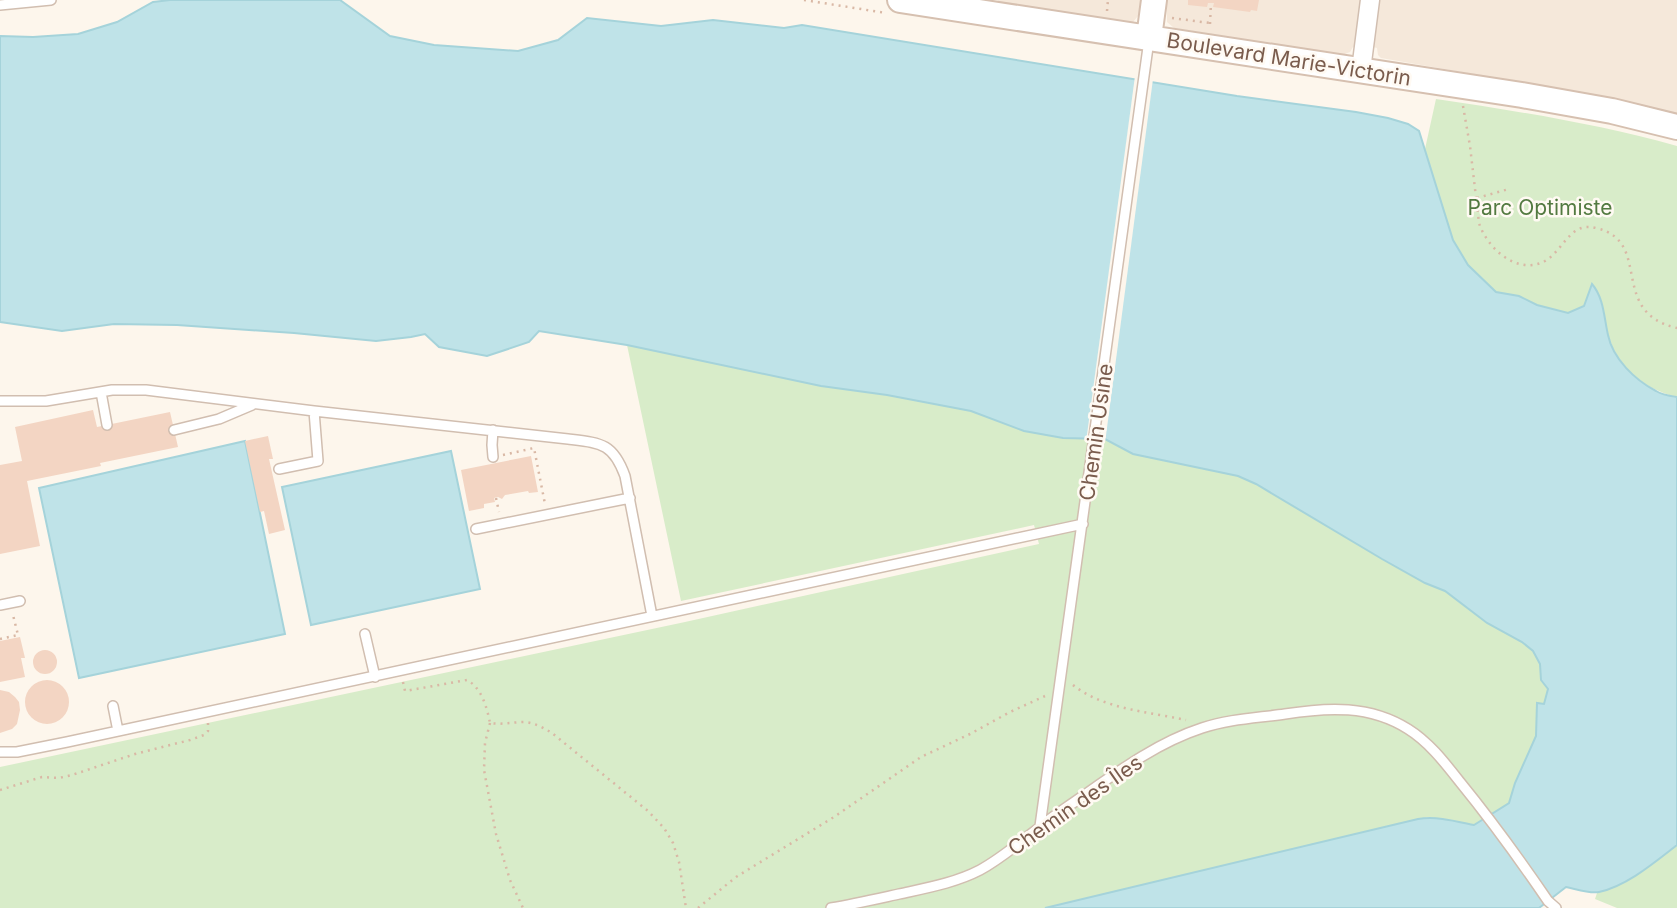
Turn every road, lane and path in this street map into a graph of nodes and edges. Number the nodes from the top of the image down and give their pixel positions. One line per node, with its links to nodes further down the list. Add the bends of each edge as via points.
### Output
1 (51, 0): 4 (lane)
2 (900, 0): 7 (street, Boulevard Marie-Victorin)
3 (1370, 0): 10 (street)
4 (36, 1): 6 (lane)
5 (1211, 3): 8 (path, via 1210,23)
6 (0, 5)
7 (980, 6): 9 (street, Boulevard Marie-Victorin)
8 (1160, 8): 9 (street)
9 (1149, 38): 10 (street, Boulevard Marie-Victorin); 29 (lane, Chemin Usine)
10 (1361, 70): 12 (street, Boulevard Marie-Victorin, via 1549,99)
11 (1462, 100): 14 (path)
12 (1677, 127)
13 (1509, 189): 14 (path)
14 (1477, 198): 15 (path, via 1482,232 1511,262 1545,261 1576,230 1591,226 1609,231 1626,252 1642,306 1655,319)
15 (1677, 328)
16 (101, 392): 17 (lane, via 46,401); 18 (lane, via 146,390); 20 (lane)
17 (0, 401)
18 (255, 404): 19 (lane); 21 (lane)
19 (314, 411): 22 (lane); 24 (lane, via 318,461)
20 (107, 425)
21 (174, 430)
22 (493, 430): 23 (lane); 26 (lane, via 604,445 620,460)
23 (493, 457): 27 (path, via 534,448)
24 (279, 469)
25 (496, 498): 28 (path)
26 (629, 498): 30 (lane); 34 (lane)
27 (544, 501)
28 (499, 514)
29 (1083, 524): 34 (lane); 38 (lane, Chemin Usine)
30 (476, 529)
31 (20, 601): 32 (lane)
32 (0, 605)
33 (12, 608): 36 (path, via 18,635)
34 (652, 616): 37 (lane)
35 (365, 634): 39 (lane)
36 (0, 639)
37 (400, 671): 39 (lane); 44 (path, via 405,691 473,682)
38 (1062, 674): 40 (lane, Chemin Usine); 43 (path, via 1098,700)
39 (375, 677): 42 (lane)
40 (1060, 687): 48 (lane, Chemin Usine); 52 (path, via 920,757 736,877)
41 (113, 706): 45 (lane)
42 (206, 712): 45 (lane); 47 (path, via 209,726 204,736 72,775 42,777)
43 (1189, 721)
44 (490, 723): 50 (path, via 484,770 496,834); 51 (path, via 538,725 639,803 673,843)
45 (118, 731): 46 (lane)
46 (0, 752)
47 (0, 790)
48 (1040, 826): 49 (lane, Chemin des Îles, via 1150,752 1202,728 1310,710 1365,711 1410,730 1430,747); 53 (lane, Chemin des Îles, via 998,860 966,876)
49 (1552, 904)
50 (523, 908)
51 (686, 908)
52 (698, 908)
53 (831, 908)

